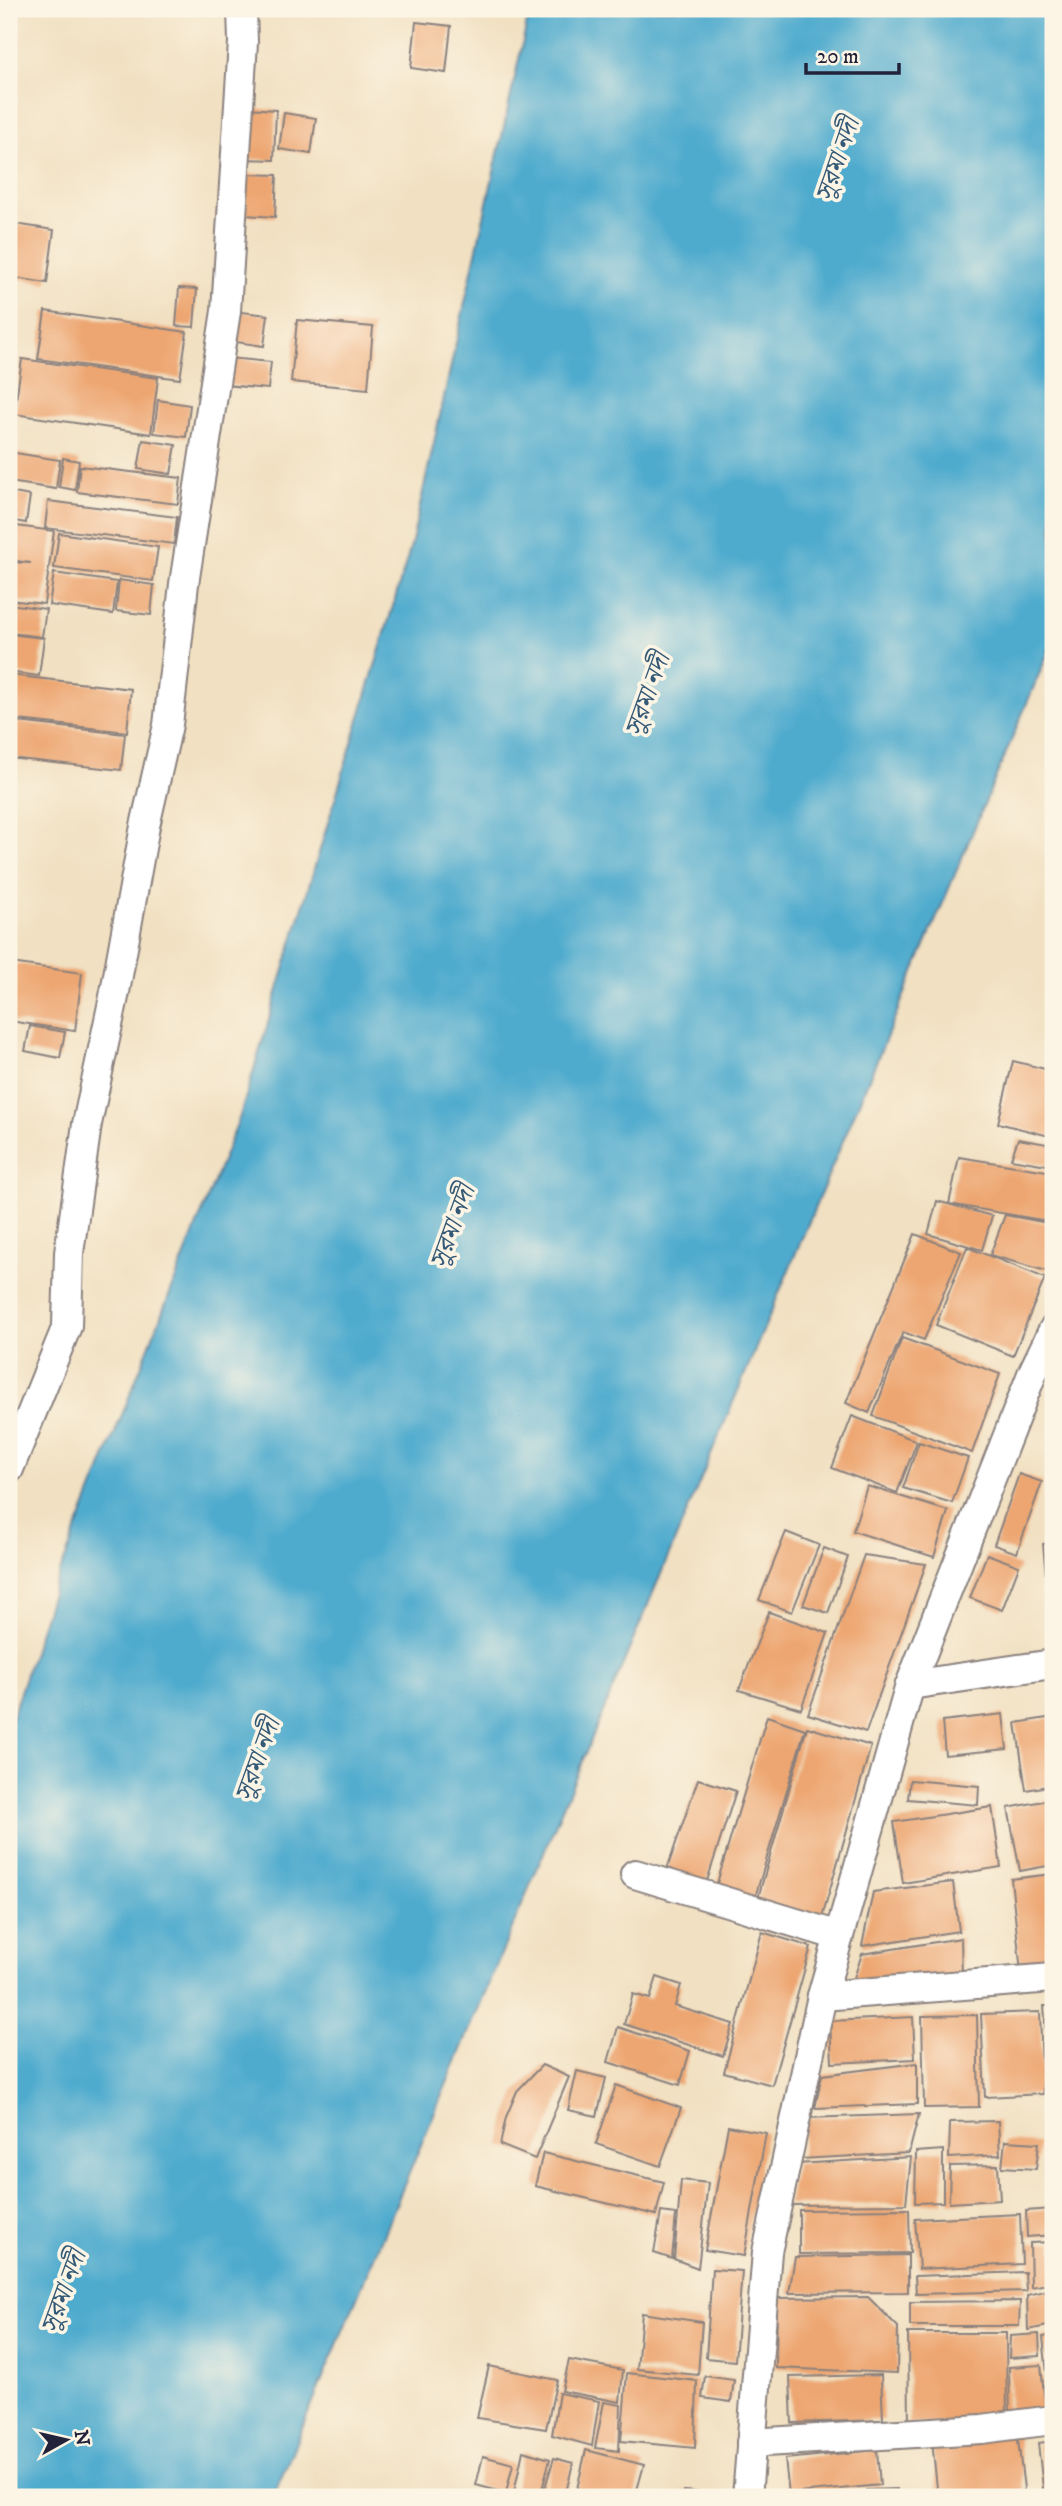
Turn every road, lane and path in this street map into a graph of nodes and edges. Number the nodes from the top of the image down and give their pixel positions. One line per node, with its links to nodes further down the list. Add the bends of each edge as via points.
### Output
1 (242, 9): 3 (street, via 226,311 184,584 168,725 87,1124 69,1253 67,1326)
2 (1053, 1330): 5 (street)
3 (9, 1469)
4 (1053, 1664): 5 (street)
5 (910, 1685): 7 (street)
6 (635, 1874): 7 (street)
7 (839, 1936): 9 (street)
8 (1053, 1978): 9 (street)
9 (822, 1996): 11 (street, via 766,2252)
10 (1053, 2420): 11 (street, via 982,2429)
11 (751, 2443): 12 (street)
12 (747, 2497)

